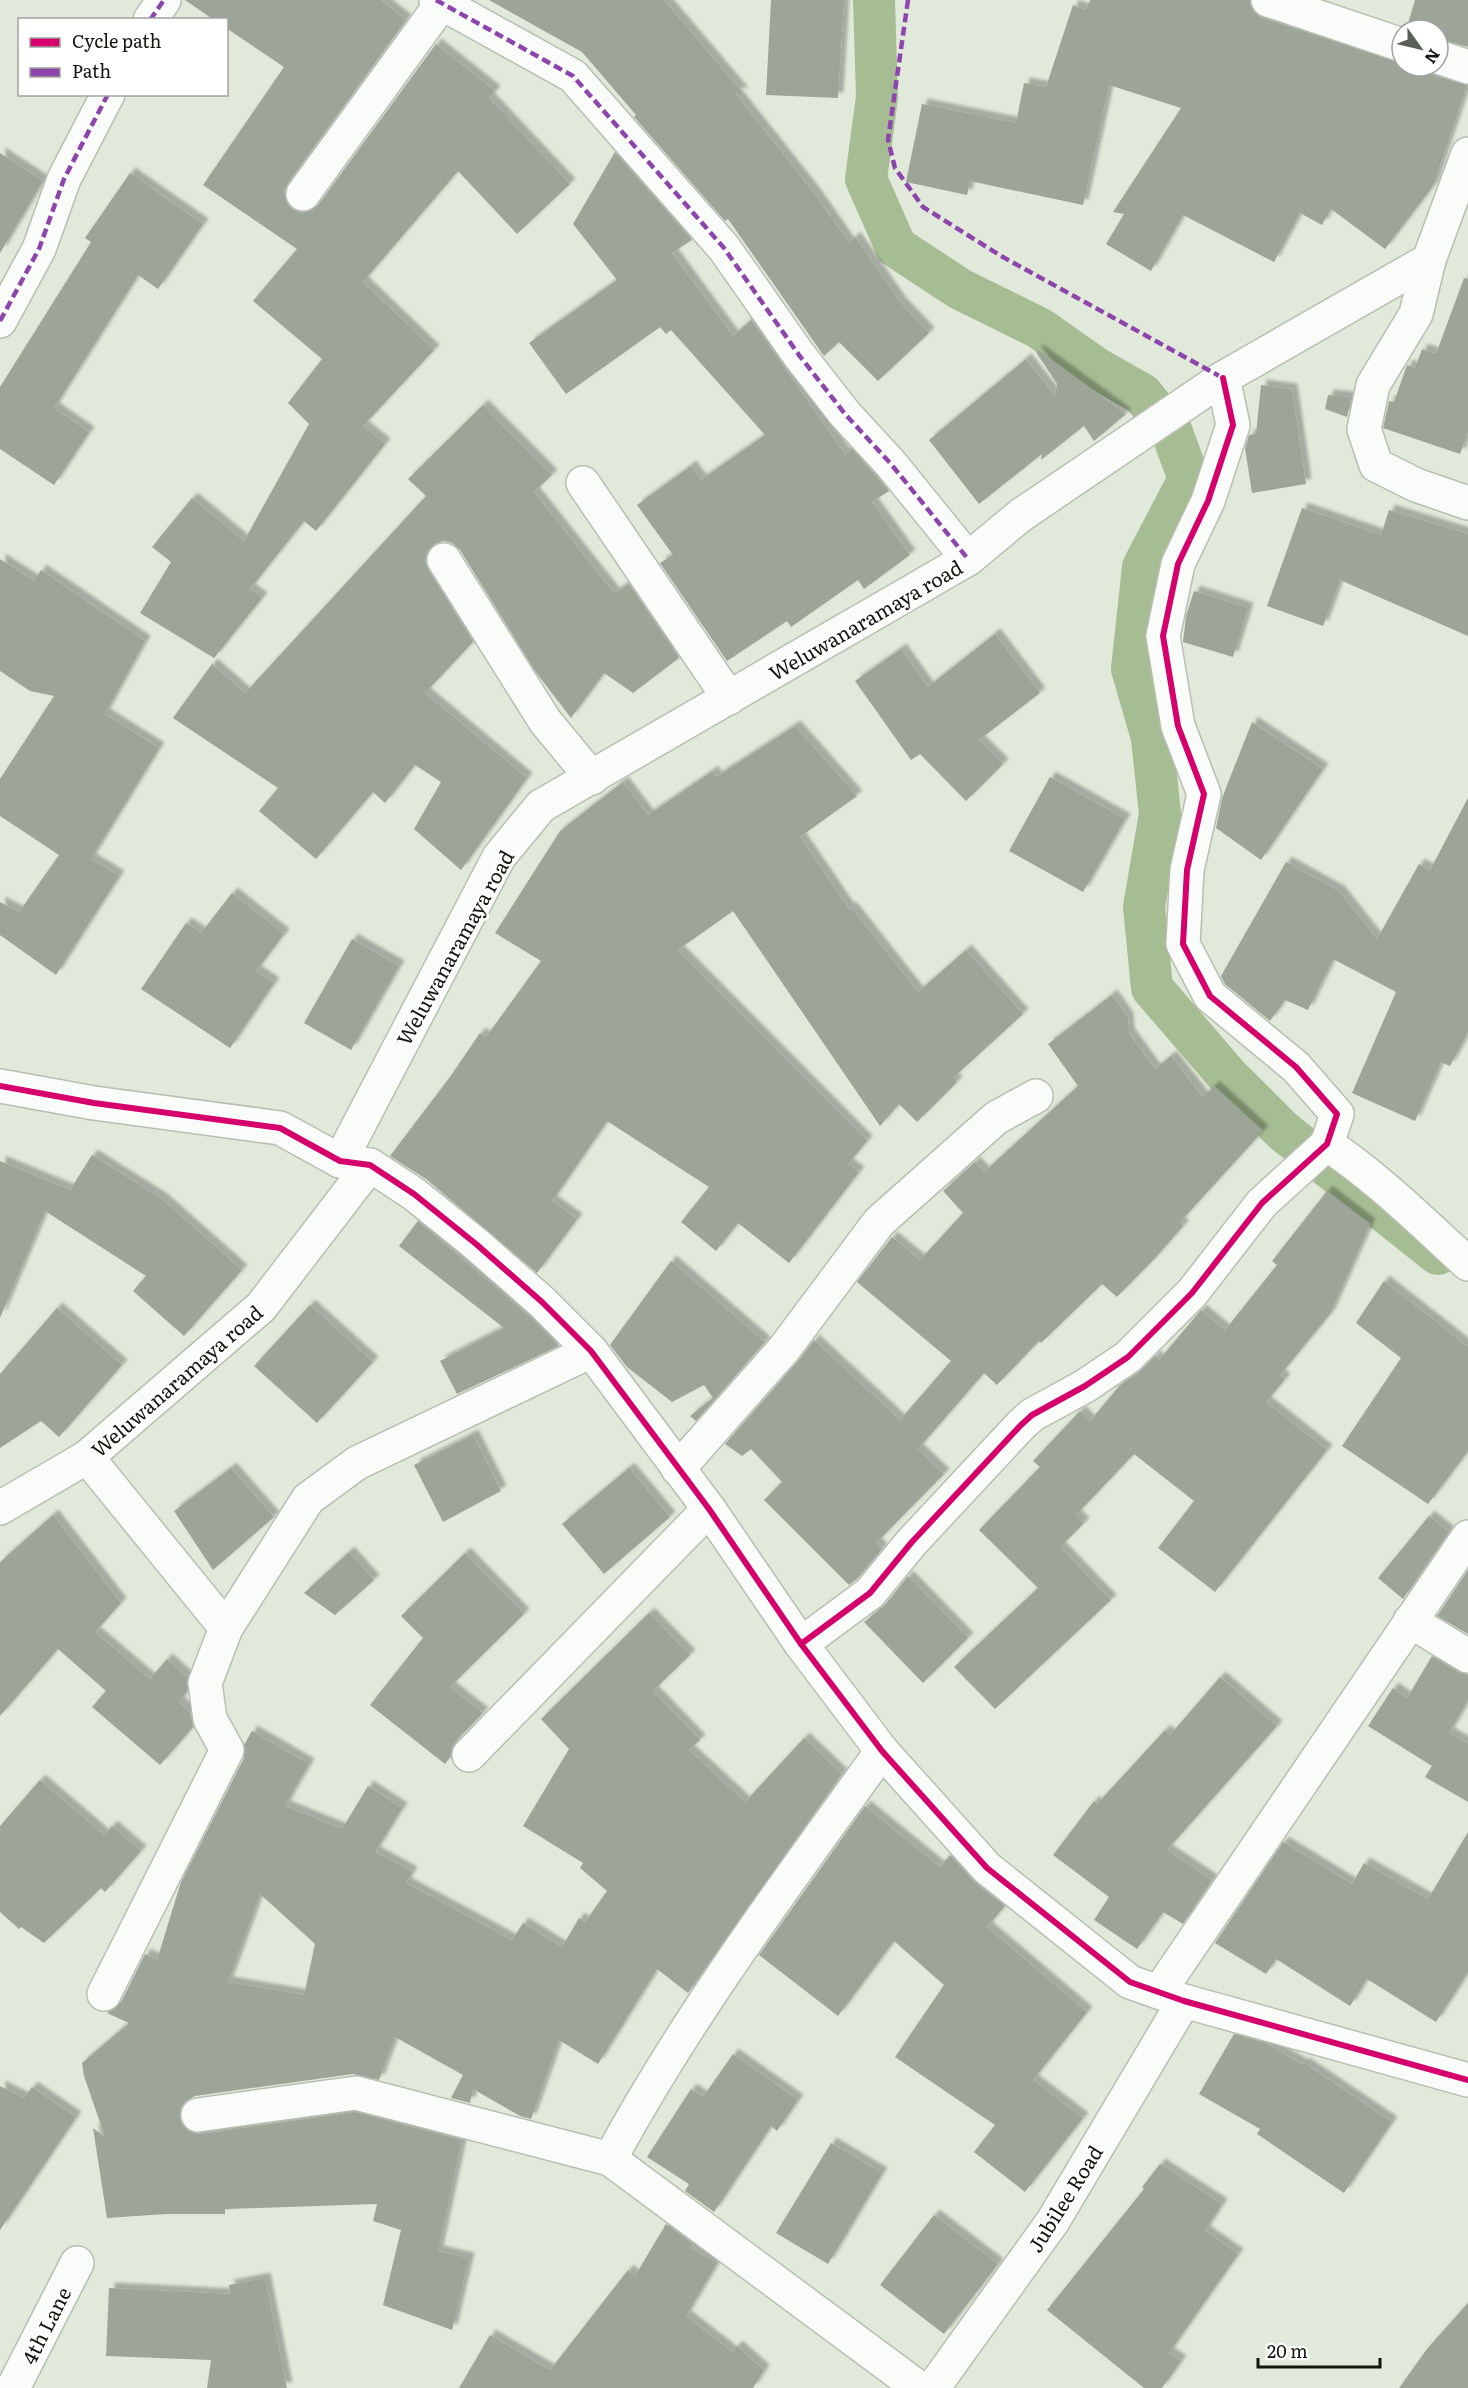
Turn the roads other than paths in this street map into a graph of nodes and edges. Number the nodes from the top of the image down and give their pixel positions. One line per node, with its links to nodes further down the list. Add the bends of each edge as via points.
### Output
1 (164, 0): 4 (street)
2 (1268, 0): 5 (street)
3 (439, 2): 10 (street); 16 (street, via 573,76 724,248 845,414)
4 (151, 18)
5 (1390, 41)
6 (1450, 61): 7 (street)
7 (1468, 67)
8 (107, 96): 12 (street, via 64,179 39,249)
9 (1468, 154): 11 (street)
10 (303, 194)
11 (1429, 260): 13 (street, Weluwanaramaya road); 15 (street, via 1416,314 1372,385 1364,429 1376,465 1416,485)
12 (0, 321)
13 (1223, 378): 16 (street, Weluwanaramaya road, via 1021,515); 22 (street, via 1233,426 1208,501 1178,564 1163,636 1178,726 1204,794 1187,870 1183,944 1210,996 1296,1067 1337,1114)
14 (584, 483): 18 (street)
15 (1468, 503)
16 (968, 559): 18 (street, Weluwanaramaya road)
17 (444, 560): 19 (street, via 545,721)
18 (729, 698): 19 (street, Weluwanaramaya road)
19 (592, 778): 23 (street, Weluwanaramaya road, via 541,806 499,857)
20 (0, 1086): 23 (street, via 280,1128)
21 (1036, 1096): 27 (street, via 996,1118 879,1222 784,1349)
22 (1327, 1144): 24 (street, via 1396,1196); 33 (street, via 1262,1203 1192,1293 1128,1357 1026,1419 870,1593)
23 (355, 1163): 25 (street, via 414,1194 542,1302); 26 (street, Weluwanaramaya road, via 261,1307)
24 (1468, 1264)
25 (591, 1351): 27 (street); 32 (street, via 357,1462 308,1499)
26 (87, 1457): 28 (street, Weluwanaramaya road); 32 (street)
27 (678, 1469): 29 (street)
28 (0, 1508)
29 (709, 1509): 33 (street); 36 (street)
30 (1468, 1537): 31 (street, Jubilee Road)
31 (1410, 1621): 34 (street); 38 (street, Jubilee Road)
32 (226, 1628): 37 (street, via 204,1683 210,1719 227,1750)
33 (801, 1644): 35 (street)
34 (1468, 1656)
35 (882, 1751): 38 (street, via 987,1868 1130,1982); 41 (street, via 741,1946 640,2103)
36 (469, 1755)
37 (104, 1994)
38 (1171, 1997): 39 (street); 45 (street, Jubilee Road, via 1053,2221)
39 (1468, 2080)
40 (198, 2115): 41 (street, via 356,2093)
41 (610, 2158): 44 (street)
42 (77, 2263): 43 (street, 4th Lane)
43 (13, 2388)
44 (919, 2388)
45 (933, 2388)

